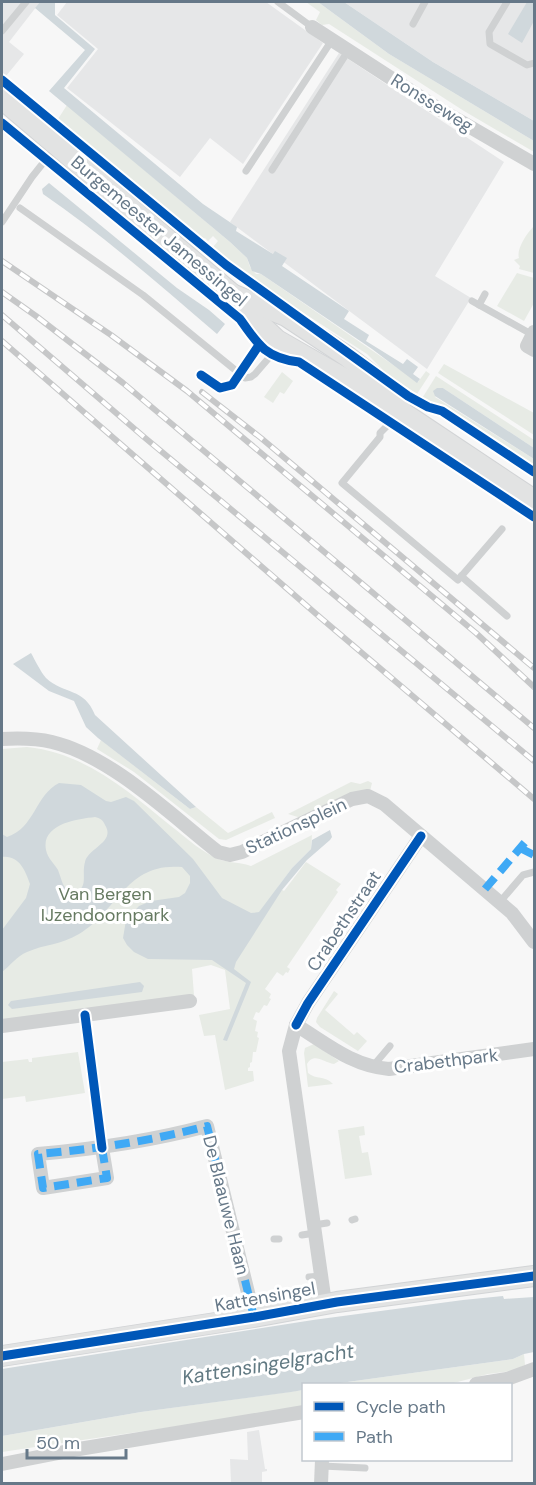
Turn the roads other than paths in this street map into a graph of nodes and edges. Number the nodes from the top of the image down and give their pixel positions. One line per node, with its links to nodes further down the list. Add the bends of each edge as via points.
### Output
1 (26, 2): 7 (lane)
2 (278, 2): 6 (lane)
3 (425, 2): 5 (lane)
4 (507, 2): 10 (lane, via 489,32 490,44 527,65)
5 (413, 24)
6 (312, 27): 8 (street, Ronsseweg)
7 (2, 31)
8 (332, 40): 9 (street, Ronsseweg); 15 (lane)
9 (348, 51): 13 (street, Ronsseweg); 14 (lane)
10 (534, 63)
11 (2, 99): 12 (main road, Burgemeester Jamessingel)
12 (57, 146): 17 (lane); 18 (main road, Burgemeester Jamessingel)
13 (534, 164)
14 (272, 170)
15 (246, 171)
16 (20, 208): 22 (lane, via 142,295 245,378 255,374)
17 (2, 222)
18 (232, 294): 20 (main road, Burgemeester Jamessingel); 22 (main road, Burgemeester Jamessingel)
19 (485, 294): 21 (lane, via 476,303)
20 (296, 323): 22 (main road, via 279,326); 24 (main road, Burgemeester Jamessingel)
21 (534, 333): 23 (street, via 526,346)
22 (279, 342): 25 (main road, Burgemeester Jamessingel)
23 (534, 350)
24 (348, 357): 25 (main road, via 344,369); 27 (main road, Burgemeester Jamessingel, via 405,401)
25 (332, 373): 28 (main road, Burgemeester Jamessingel, via 399,410)
26 (389, 425): 30 (lane, via 342,483 458,580)
27 (534, 485)
28 (534, 500)
29 (502, 529): 30 (lane)
30 (461, 576): 31 (lane)
31 (507, 616)
32 (2, 739): 33 (street, Stationsplein, via 54,742 98,761 218,852 230,855 352,799 368,796 384,804)
33 (421, 836): 35 (street, Stationsplein); 38 (street, Crabethstraat)
34 (534, 872): 35 (lane, via 523,875)
35 (499, 903): 36 (street, Stationsplein, via 524,926)
36 (534, 942)
37 (190, 1001): 39 (street)
38 (296, 1025): 42 (street, Crabethpark); 45 (street, Crabethstraat, via 289,1051 315,1229 315,1276)
39 (2, 1026)
40 (390, 1046): 42 (lane)
41 (534, 1048): 42 (street, Crabethpark, via 390,1069)
42 (371, 1068)
43 (102, 1148): 43 (street, De Blaauwe Haan, via 38,1154 44,1188 107,1178); 46 (street, De Blaauwe Haan, via 207,1126)
44 (534, 1276): 45 (main road, Kattensingel)
45 (325, 1304): 46 (main road, Kattensingel)
46 (254, 1317): 47 (main road, Kattensingel)
47 (2, 1356)
48 (534, 1369): 49 (street)
49 (482, 1383)
50 (302, 1412): 52 (street)
51 (322, 1463): 53 (lane); 54 (street)
52 (2, 1464)
53 (365, 1468)
54 (321, 1484)

